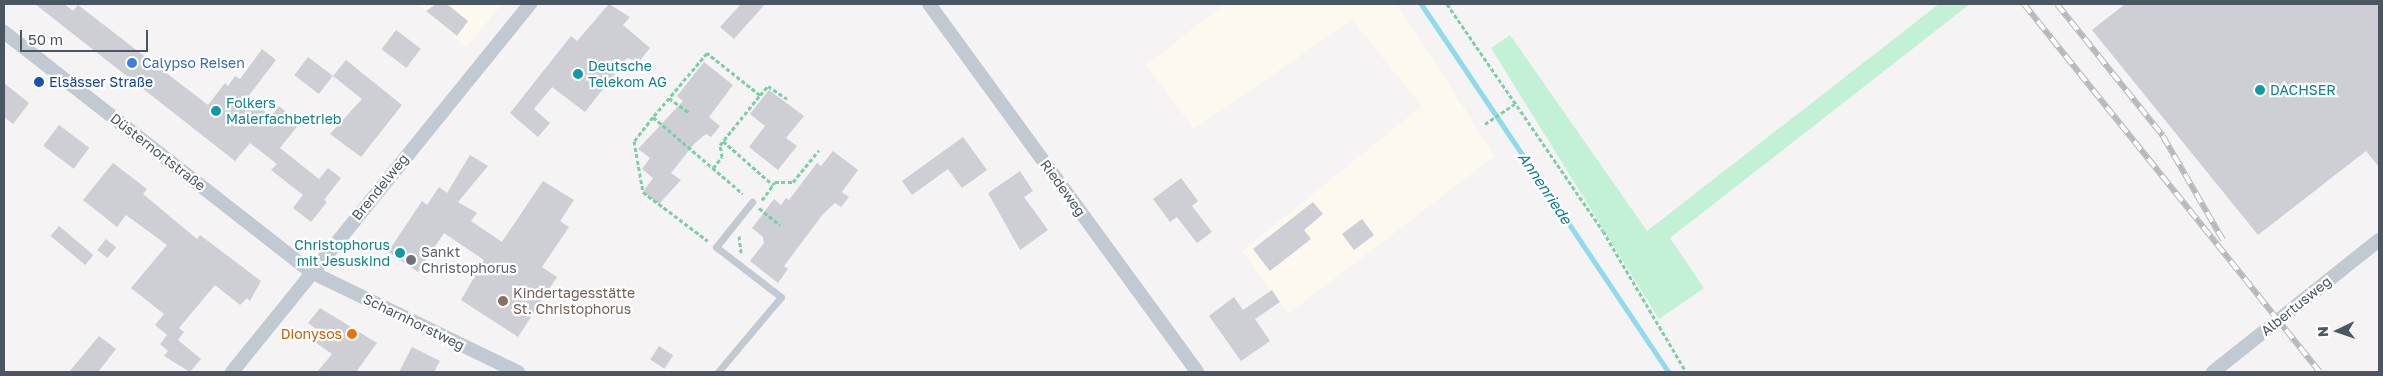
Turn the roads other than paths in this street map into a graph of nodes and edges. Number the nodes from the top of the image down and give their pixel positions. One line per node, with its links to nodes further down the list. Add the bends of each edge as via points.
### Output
1 (530, 4): 6 (street, Brendelweg)
2 (929, 4): 10 (street, Riedeweg)
3 (4, 32): 6 (street, Düsternortstraße)
4 (754, 204): 9 (lane, via 738,218 716,247 781,297)
5 (2379, 240): 11 (street, Albertusweg)
6 (311, 272): 7 (street, Brendelweg); 8 (street, Scharnhorstweg)
7 (232, 372)
8 (518, 372)
9 (718, 372)
10 (1197, 372)
11 (2213, 372)

